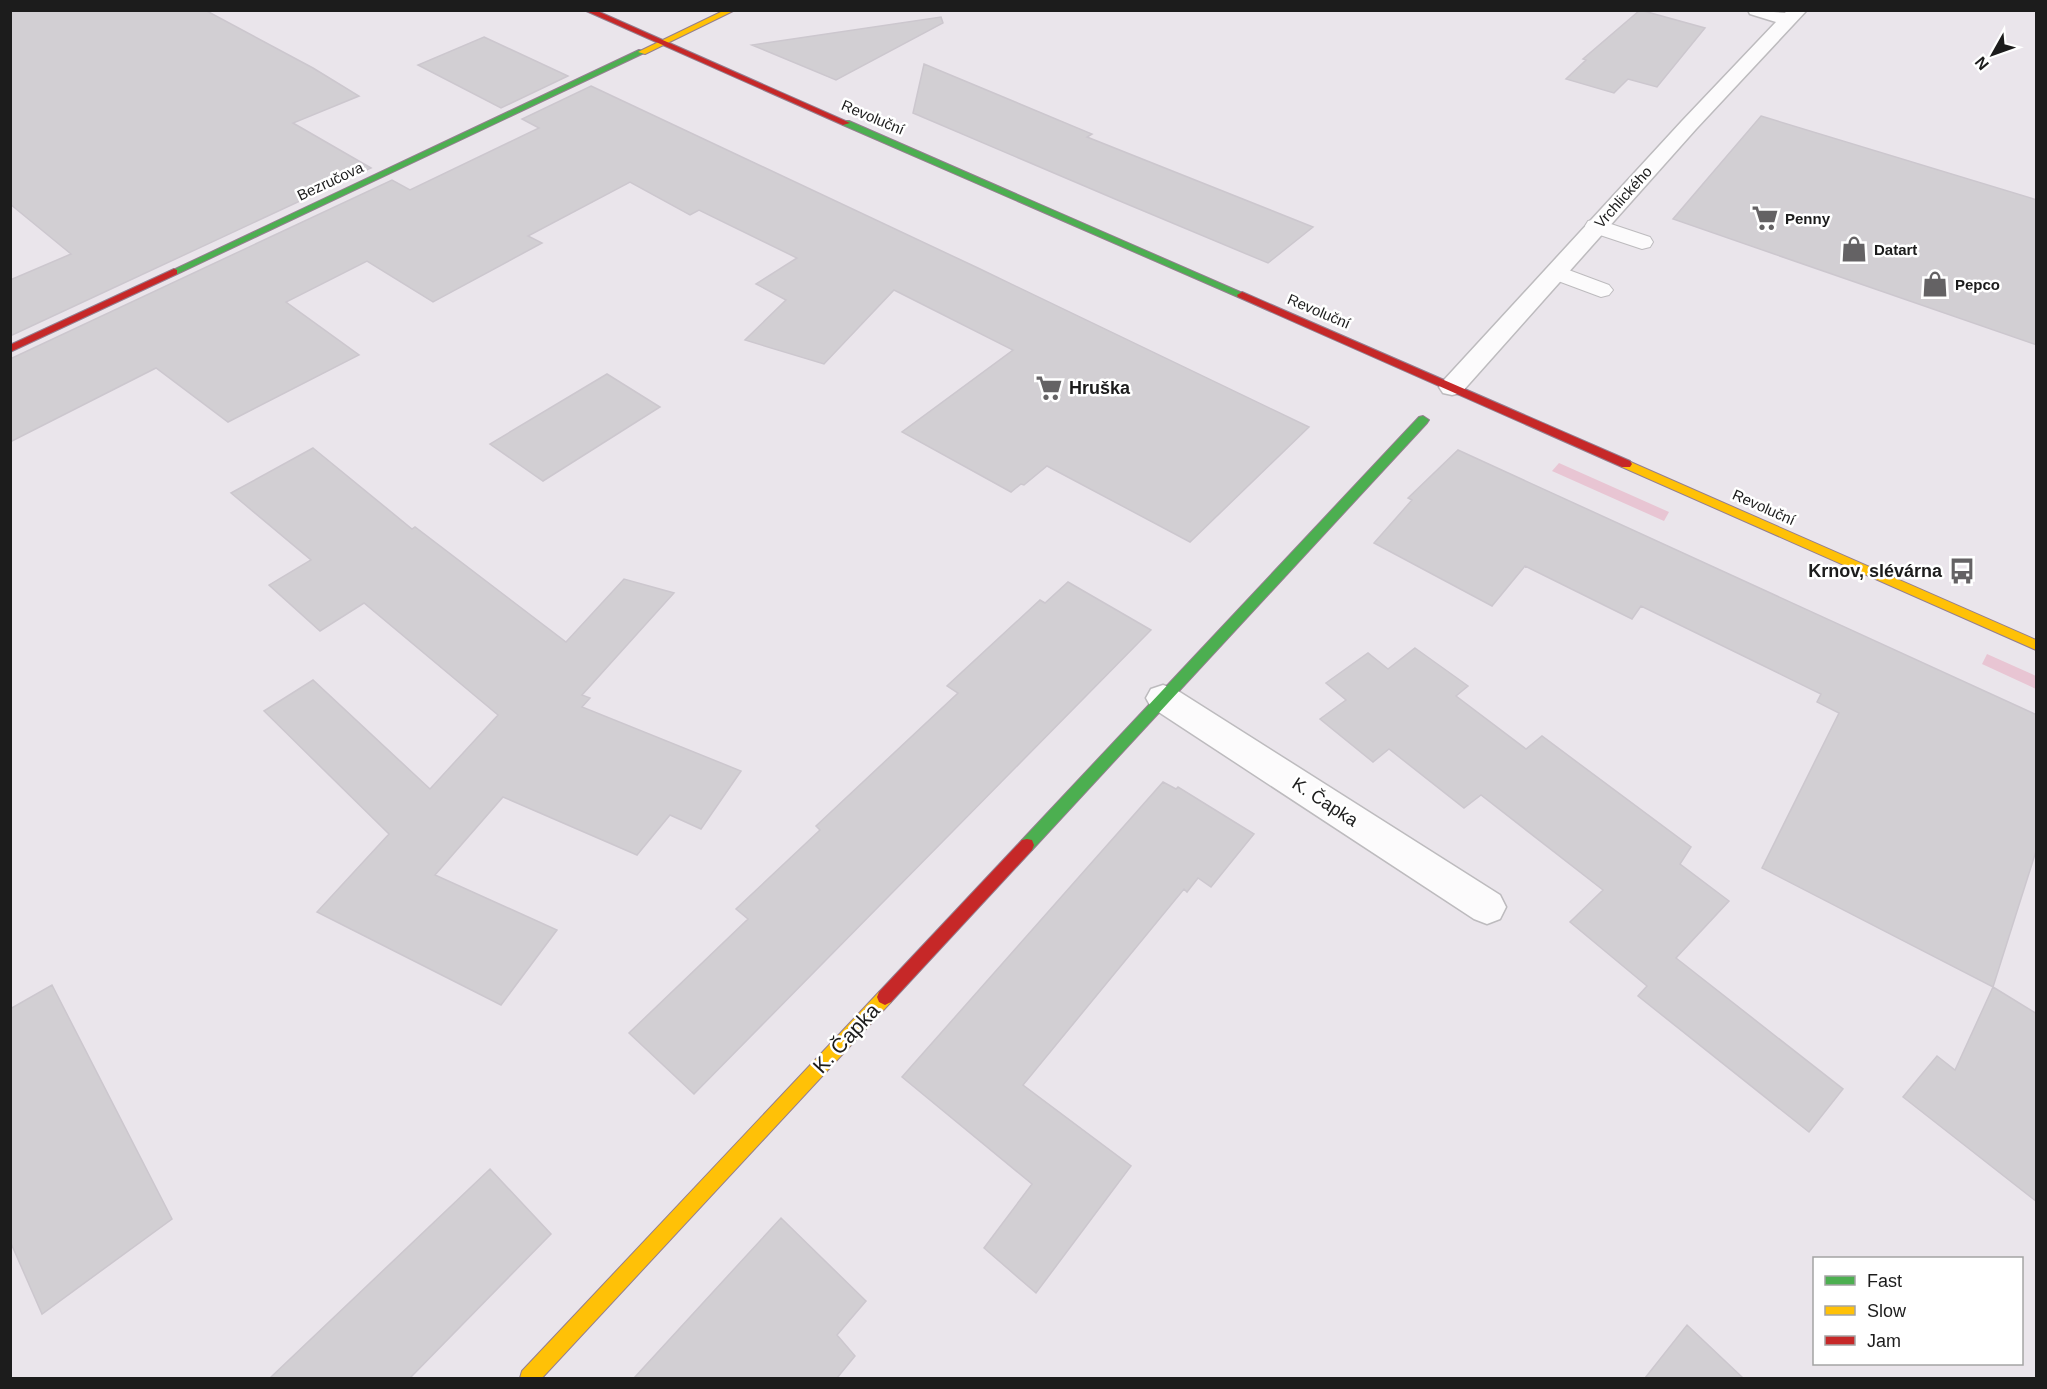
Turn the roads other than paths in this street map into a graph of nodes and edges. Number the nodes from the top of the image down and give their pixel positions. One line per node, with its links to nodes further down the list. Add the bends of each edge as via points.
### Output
1 (587, 10): 5 (street, Revoluční)
2 (732, 10): 5 (street, Bezručova)
3 (1757, 10): 4 (street)
4 (1794, 15): 6 (street, Vrchlického)
5 (664, 43): 10 (street, Bezručova); 11 (street, Revoluční)
6 (1596, 226): 7 (lane); 8 (street, Vrchlického)
7 (1642, 242)
8 (1558, 273): 9 (lane); 11 (street, Vrchlického)
9 (1601, 290)
10 (10, 349)
11 (1452, 387): 13 (street, Revoluční)
12 (1423, 420): 14 (street, K. Čapka)
13 (2037, 645)
14 (1163, 698): 15 (street, K. Čapka); 16 (street, K. Čapka)
15 (1487, 907)
16 (529, 1378)

